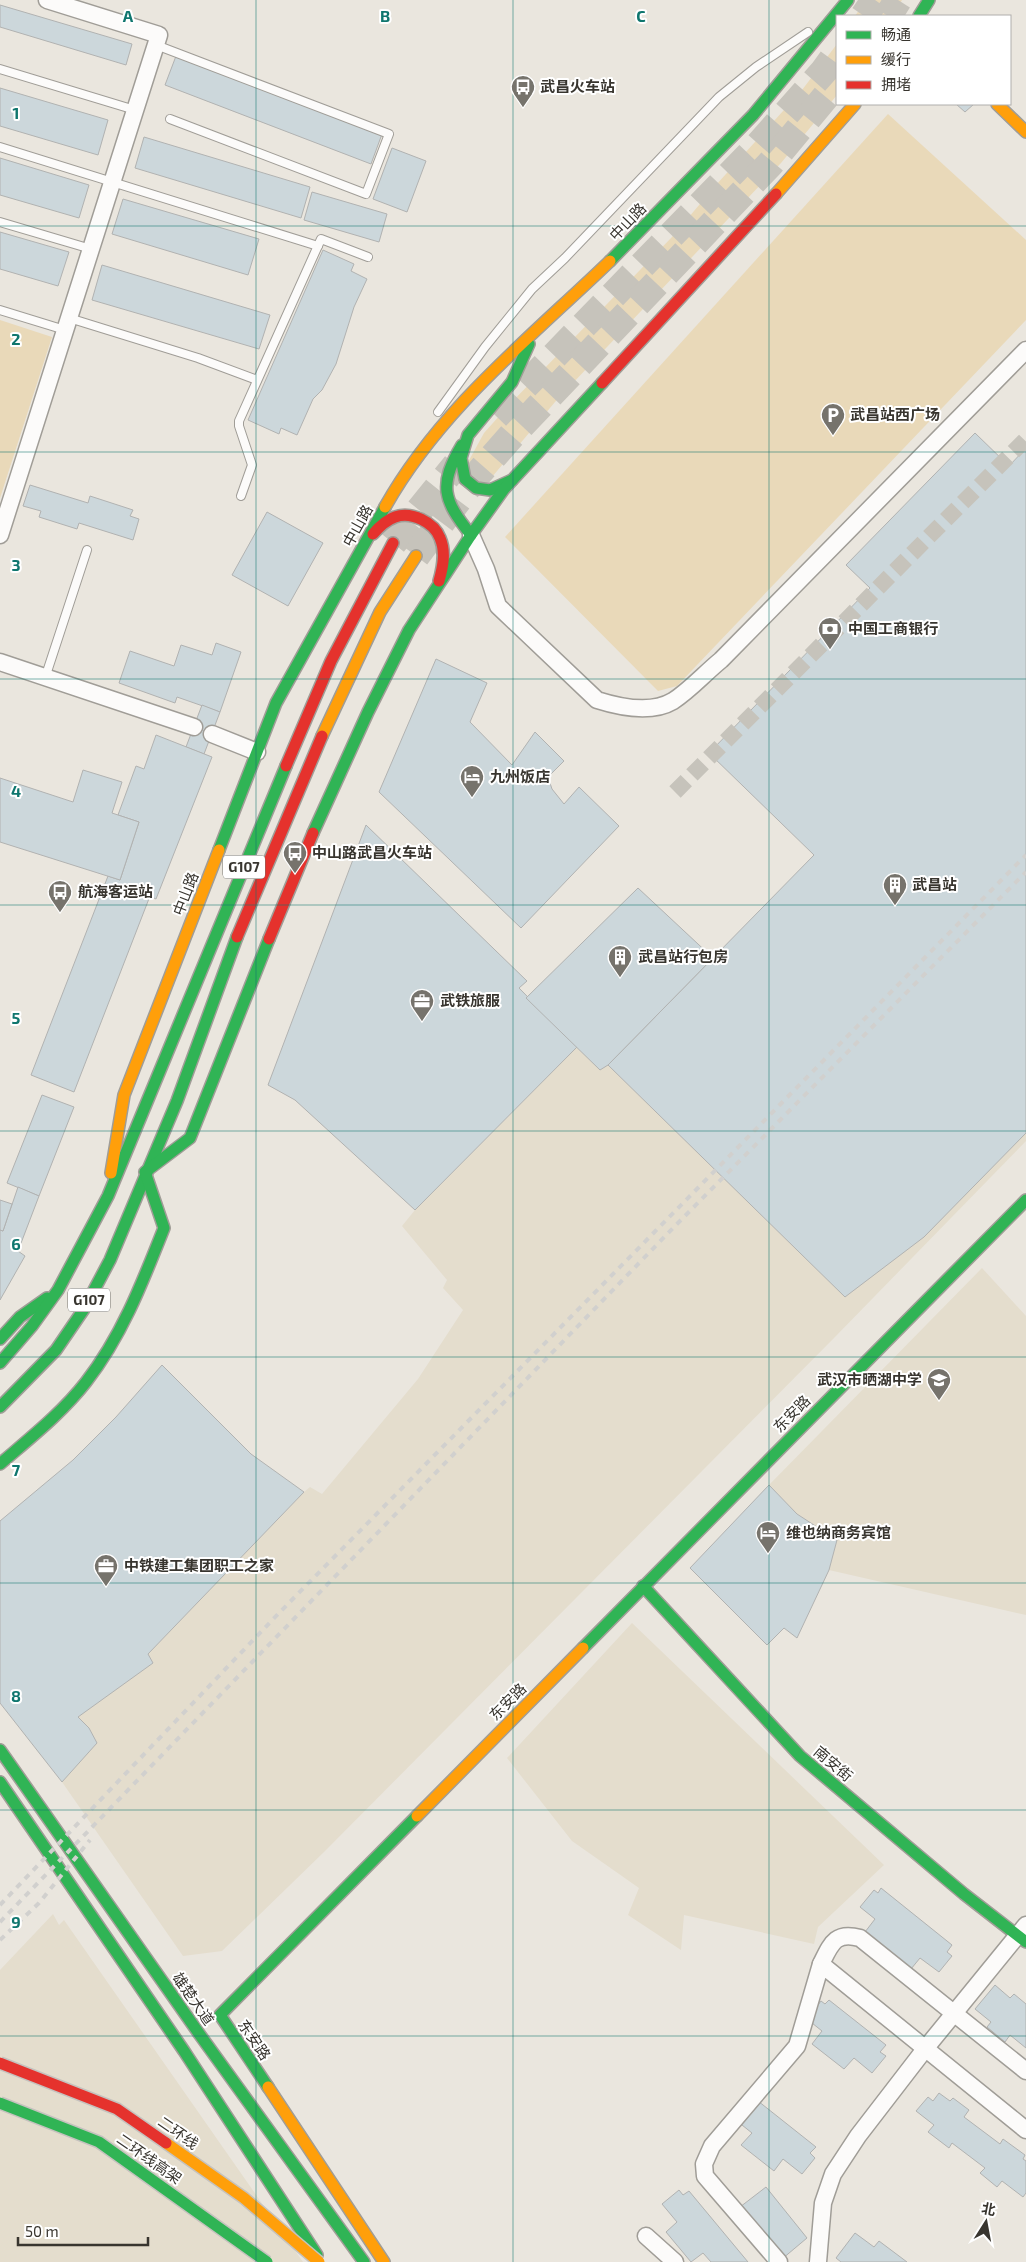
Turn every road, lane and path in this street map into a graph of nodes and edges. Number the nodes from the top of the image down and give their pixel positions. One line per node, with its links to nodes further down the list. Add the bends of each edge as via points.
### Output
1 (47, 0): 3 (street, via 159,35)
2 (847, 0): 18 (main road, 中山路, via 753,115 615,257); 21 (lane, via 812,30 756,67 719,97 532,289)
3 (156, 45): 7 (street); 8 (lane, via 389,134 366,194)
4 (0, 69): 7 (lane)
5 (854, 105): 23 (main road)
6 (998, 105): 9 (main road)
7 (135, 110): 11 (street)
8 (170, 119)
9 (1026, 132)
10 (0, 147): 11 (lane)
11 (113, 180): 13 (lane); 14 (street)
12 (0, 222): 14 (lane)
13 (318, 246): 15 (lane, via 320,239); 20 (lane)
14 (91, 249): 17 (street)
15 (368, 257)
16 (0, 310): 17 (lane)
17 (67, 324): 20 (lane, via 198,358); 25 (street)
18 (532, 335): 22 (main road, via 510,385); 28 (main road, 中山路, via 466,398 428,441)
19 (1026, 350): 26 (street, via 721,660 672,702 643,709 597,700 498,606)
20 (257, 380): 24 (lane, via 239,421 252,466)
21 (432, 420)
22 (471, 431): 23 (main road, via 462,461 463,475 471,486 484,491 499,488); 26 (main road, via 450,463 443,485 458,519)
23 (512, 480): 26 (main road)
24 (241, 496)
25 (0, 532)
26 (471, 535): 33 (main road)
27 (356, 540): 32 (lane)
28 (368, 540): 32 (main road, 中山路); 33 (main road, via 380,526 396,517 416,517 427,522 438,535 443,551)
29 (393, 543): 40 (main road, G107, via 331,662)
30 (86, 550): 35 (lane)
31 (416, 556): 39 (main road, G107, via 376,620 302,780)
32 (352, 567): 38 (main road, 中山路, via 276,702)
33 (437, 588): 39 (main road, via 409,630 338,778 295,874 190,1138)
34 (0, 662): 35 (street)
35 (45, 678): 36 (street)
36 (194, 727)
37 (212, 734): 38 (street)
38 (257, 752): 40 (main road, 中山路, via 124,1095)
39 (145, 1172): 45 (main road, G107, via 110,1260 84,1309 56,1350); 46 (main road, via 164,1228 128,1312 87,1381 55,1416)
40 (108, 1196): 42 (main road, G107)
41 (1026, 1200): 47 (main road, 东安路)
42 (58, 1290): 43 (main road, via 20,1317); 44 (main road, G107)
43 (0, 1339)
44 (0, 1363)
45 (0, 1407)
46 (0, 1464)
47 (643, 1586): 50 (main road, 南安街, via 800,1756 964,1894); 62 (main road, 东安路, via 220,2016)
48 (0, 1750): 61 (main road, 雄楚大道)
49 (0, 1782): 60 (main road, via 184,2050)
50 (1023, 1934): 52 (street)
51 (821, 1964): 52 (street, via 839,1936 860,1938); 53 (street); 64 (street, via 797,2046 712,2146 704,2164 705,2176)
52 (954, 2013): 53 (street); 55 (street)
53 (925, 2048): 57 (street); 65 (street, via 833,2174 823,2203)
54 (0, 2064): 60 (main road, 二环线, bridge, via 117,2109 244,2198)
55 (1026, 2071)
56 (0, 2103): 59 (main road, 二环线高架, bridge, via 99,2142)
57 (1026, 2130)
58 (646, 2236): 63 (street)
59 (267, 2262)
60 (320, 2262)
61 (364, 2262)
62 (384, 2262)
63 (675, 2262)
64 (779, 2262)
65 (818, 2262)

